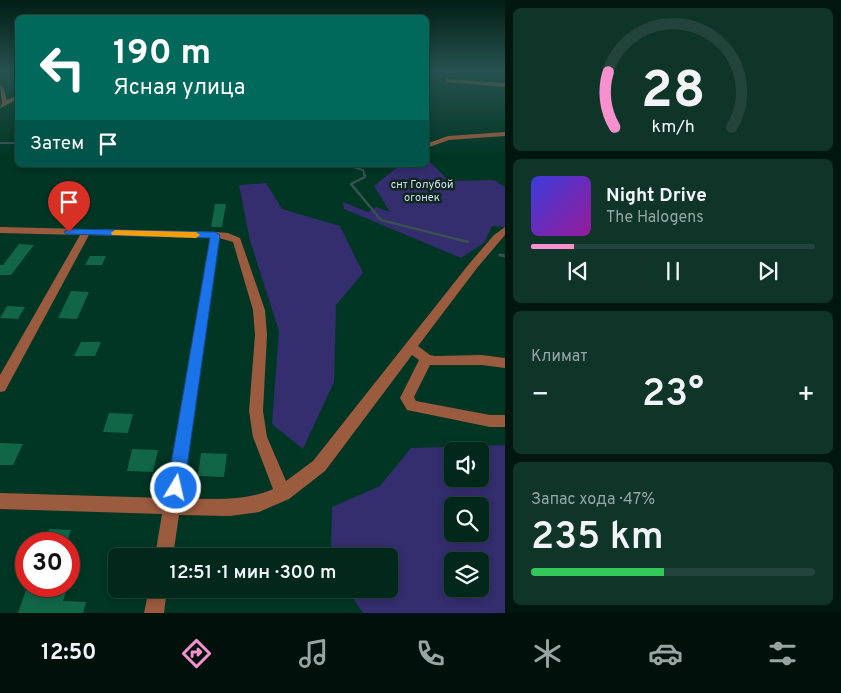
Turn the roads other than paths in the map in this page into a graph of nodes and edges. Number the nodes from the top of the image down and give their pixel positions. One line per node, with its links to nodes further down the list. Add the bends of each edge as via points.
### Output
1 (15, 99): 2 (street)
2 (3, 104)
3 (505, 134): 4 (street, via 448,138)
4 (429, 145)
5 (0, 230): 7 (street)
6 (505, 230): 9 (street)
7 (86, 232): 8 (street); 12 (street)
8 (215, 235): 14 (street, via 237,240 259,310 261,335 256,411 260,437); 16 (street)
9 (411, 347): 10 (street); 14 (street, via 319,466)
10 (426, 359): 11 (street); 13 (street, via 408,392 407,398 412,406)
11 (505, 363)
12 (0, 387)
13 (505, 421)
14 (283, 493): 16 (street, via 260,504 230,508)
15 (0, 501): 16 (street)
16 (172, 508): 17 (street)
17 (165, 548)
18 (156, 598): 19 (street)
19 (154, 613)

